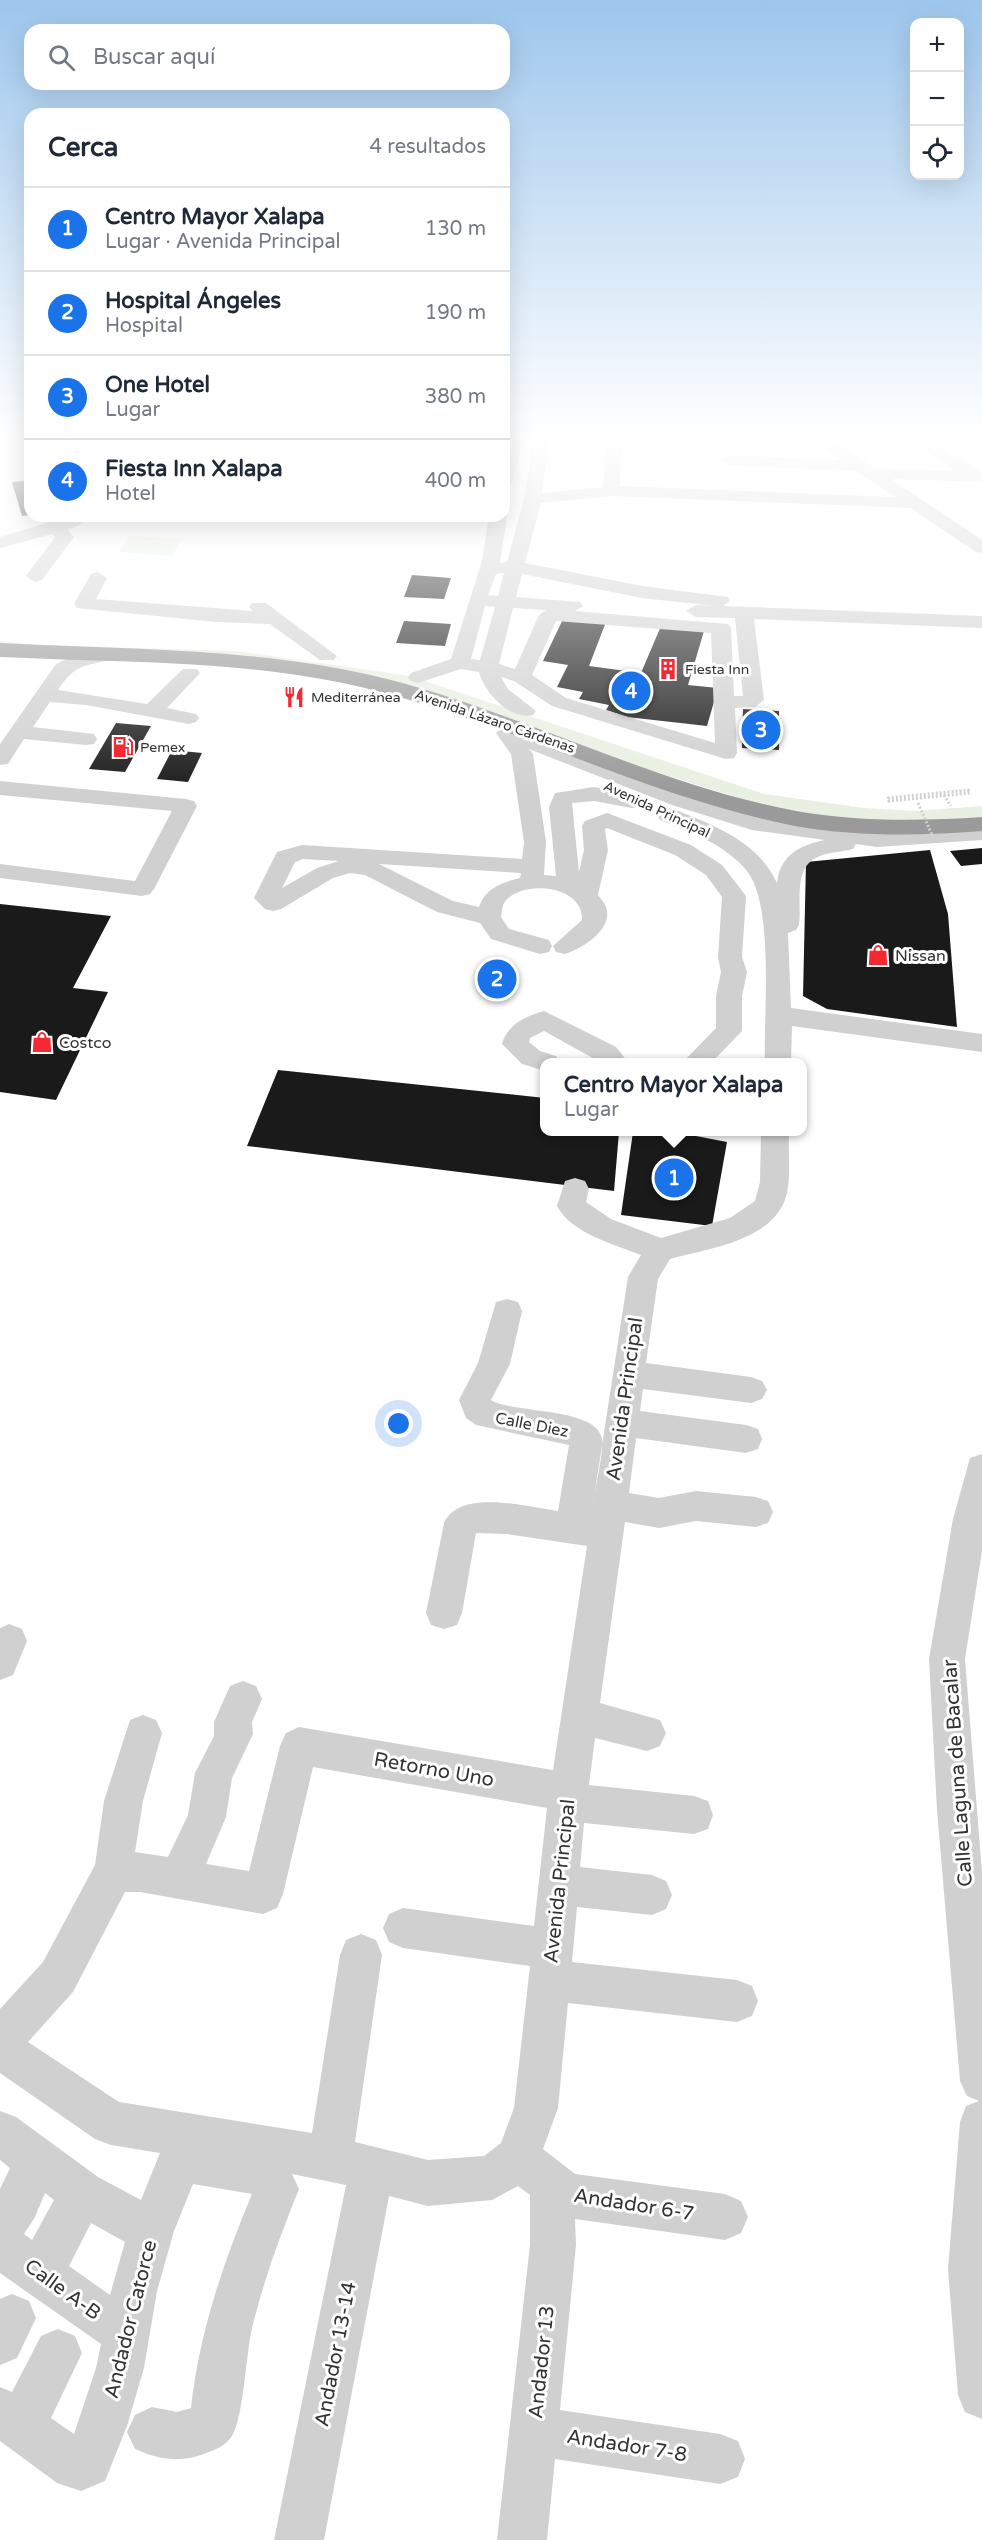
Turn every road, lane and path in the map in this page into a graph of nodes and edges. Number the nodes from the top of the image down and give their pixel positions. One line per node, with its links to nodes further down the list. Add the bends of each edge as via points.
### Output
1 (49, 558): 6 (street)
2 (491, 558): 5 (street)
3 (518, 558): 4 (street)
4 (516, 567): 5 (street); 10 (street); 12 (street, via 681,598)
5 (489, 569): 9 (street)
6 (35, 576)
7 (98, 578): 13 (street, via 89,596)
8 (246, 598): 13 (street)
9 (477, 600): 10 (street); 20 (street)
10 (505, 602): 11 (street); 21 (street)
11 (744, 613): 14 (street); 26 (street, via 754,700)
12 (982, 613)
13 (270, 615): 19 (street)
14 (982, 622)
15 (0, 633): 19 (highway, Avenida Lázaro Cárdenas, via 239,643)
16 (0, 650): 17 (highway, Avenida Lázaro Cárdenas)
17 (30, 652): 18 (highway, Avenida Lázaro Cárdenas); 33 (street, via 42,658 45,671)
18 (106, 655): 25 (street, via 82,659 63,668); 28 (highway, Avenida Lázaro Cárdenas, via 234,660 298,669 380,684)
19 (327, 656): 23 (highway, Avenida Lázaro Cárdenas)
20 (460, 663): 21 (street); 23 (street)
21 (488, 667): 24 (street); 30 (street, via 490,682 496,690)
22 (190, 673): 29 (street)
23 (418, 677): 30 (highway, Avenida Lázaro Cárdenas)
24 (521, 677): 26 (street, via 559,702 726,753); 26 (street, via 549,615 721,628)
25 (44, 695): 27 (street); 33 (street)
26 (724, 701)
27 (122, 706): 29 (street); 33 (street, via 108,715 83,747)
28 (458, 706): 32 (highway); 45 (highway, Avenida Lázaro Cárdenas, via 698,792 773,813 863,826)
29 (152, 711): 31 (street)
30 (526, 711): 35 (highway, Avenida Lázaro Cárdenas)
31 (189, 718)
32 (507, 733): 34 (street, Avenida Lázaro Cárdenas); 52 (street, via 522,754 535,842)
33 (9, 735): 36 (street)
34 (538, 744): 41 (street, Avenida Principal, via 560,763); 47 (street, Avenida Lázaro Cárdenas, via 680,800 760,825)
35 (651, 753)
36 (0, 759)
37 (719, 776): 39 (highway)
38 (0, 788): 51 (street, via 186,806 142,889)
39 (794, 795)
40 (916, 798): 42 (path); 42 (path, via 888,798 968,790 970,793); 48 (path, bridge)
41 (632, 801): 49 (street, Avenida Principal, via 703,829); 53 (street, via 594,794 563,798 560,807)
42 (947, 801): 43 (highway); 44 (highway)
43 (853, 803)
44 (982, 805)
45 (982, 824)
46 (982, 833): 47 (street, Avenida Lázaro Cárdenas)
47 (877, 840): 50 (street, via 814,850 798,857)
48 (935, 842)
49 (750, 862): 50 (street, via 772,867); 57 (street, Avenida Principal, via 761,873 769,891)
50 (793, 864): 57 (street, Avenida Principal, via 788,922)
51 (0, 871)
52 (532, 874): 53 (street); 54 (street, via 493,900); 54 (street, via 302,852 285,857 266,898 273,904 325,873 349,866 371,869 445,907)
53 (577, 890): 56 (street, via 594,907 594,921); 61 (street, via 596,850 593,826 607,820 682,850 714,870 734,896 729,1031)
54 (489, 916): 55 (street, via 500,934)
55 (540, 946)
56 (565, 946)
57 (777, 956): 58 (street, Avenida Principal)
58 (778, 1015): 59 (street); 62 (street, Avenida Principal)
59 (982, 1043)
60 (611, 1058): 63 (street, via 544,1020 518,1033 515,1044 531,1058)
61 (700, 1058)
62 (778, 1058)
63 (540, 1060)
64 (775, 1136): 66 (street, via 772,1197 760,1214 739,1229)
65 (575, 1189): 66 (street, via 571,1206 601,1227)
66 (660, 1250): 68 (street, Avenida Principal, via 643,1277)
67 (507, 1311): 70 (street, Calle Diez, via 494,1364 475,1400 477,1408 487,1415)
68 (628, 1374): 69 (street); 70 (street, Avenida Principal)
69 (751, 1390)
70 (608, 1433): 71 (street); 74 (street, Avenida Principal)
71 (746, 1439)
72 (982, 1468): 81 (street, Calle Laguna de Bacalar, via 947,1659)
73 (756, 1512): 74 (street, via 696,1506)
74 (595, 1522): 75 (street, via 468,1518 461,1523); 77 (street, Avenida Principal)
75 (444, 1613)
76 (243, 1699): 85 (street, via 233,1722 230,1747 214,1773 207,1817)
77 (579, 1716): 79 (street); 80 (street, Avenida Principal)
78 (143, 1733): 84 (street, via 124,1794)
79 (647, 1733)
80 (568, 1797): 82 (street, Retorno Uno); 85 (street, Retorno Uno, via 299,1746 262,1894); 86 (street, Avenida Principal)
81 (956, 1810): 83 (street); 94 (street, Calle Laguna de Bacalar)
82 (694, 1815)
83 (982, 1851)
84 (115, 1872): 85 (street, via 128,1870); 92 (street, via 58,1977)
85 (179, 1879)
86 (558, 1885): 87 (street); 90 (street, Avenida Principal)
87 (652, 1895)
88 (403, 1928): 90 (street)
89 (361, 1955): 99 (street, Andador 13-14)
90 (550, 1965): 91 (street); 100 (street, Avenida Principal, via 536,2108)
91 (736, 2001)
92 (0, 2042)
93 (0, 2048): 97 (street, via 111,2123)
94 (982, 2081)
95 (982, 2122): 109 (street, via 971,2270)
96 (0, 2133): 98 (street)
97 (185, 2147): 99 (street); 104 (street, Andador Catorce); 112 (street, via 262,2173 270,2177 276,2189 249,2253 230,2317 214,2420 196,2435 170,2437)
98 (36, 2159): 101 (street); 103 (street, via 19,2201)
99 (351, 2164): 100 (street, via 428,2183); 114 (street, Andador 13-14)
100 (535, 2171): 102 (street, Andador 6-7, via 566,2195); 111 (street, Andador 13, via 553,2245)
101 (82, 2193): 104 (street); 106 (street)
102 (725, 2217)
103 (0, 2230)
104 (151, 2230): 107 (street, Andador Catorce)
105 (0, 2245): 106 (street, Calle A-B)
106 (40, 2273): 107 (street, Calle A-B)
107 (127, 2332): 110 (street, Andador Catorce, via 120,2368 87,2463 75,2465)
108 (58, 2353): 110 (street)
109 (982, 2396)
110 (11, 2418)
111 (534, 2431): 113 (street, Andador 7-8); 115 (street, Andador 13)
112 (152, 2432)
113 (720, 2459)
114 (299, 2540)
115 (522, 2540)

